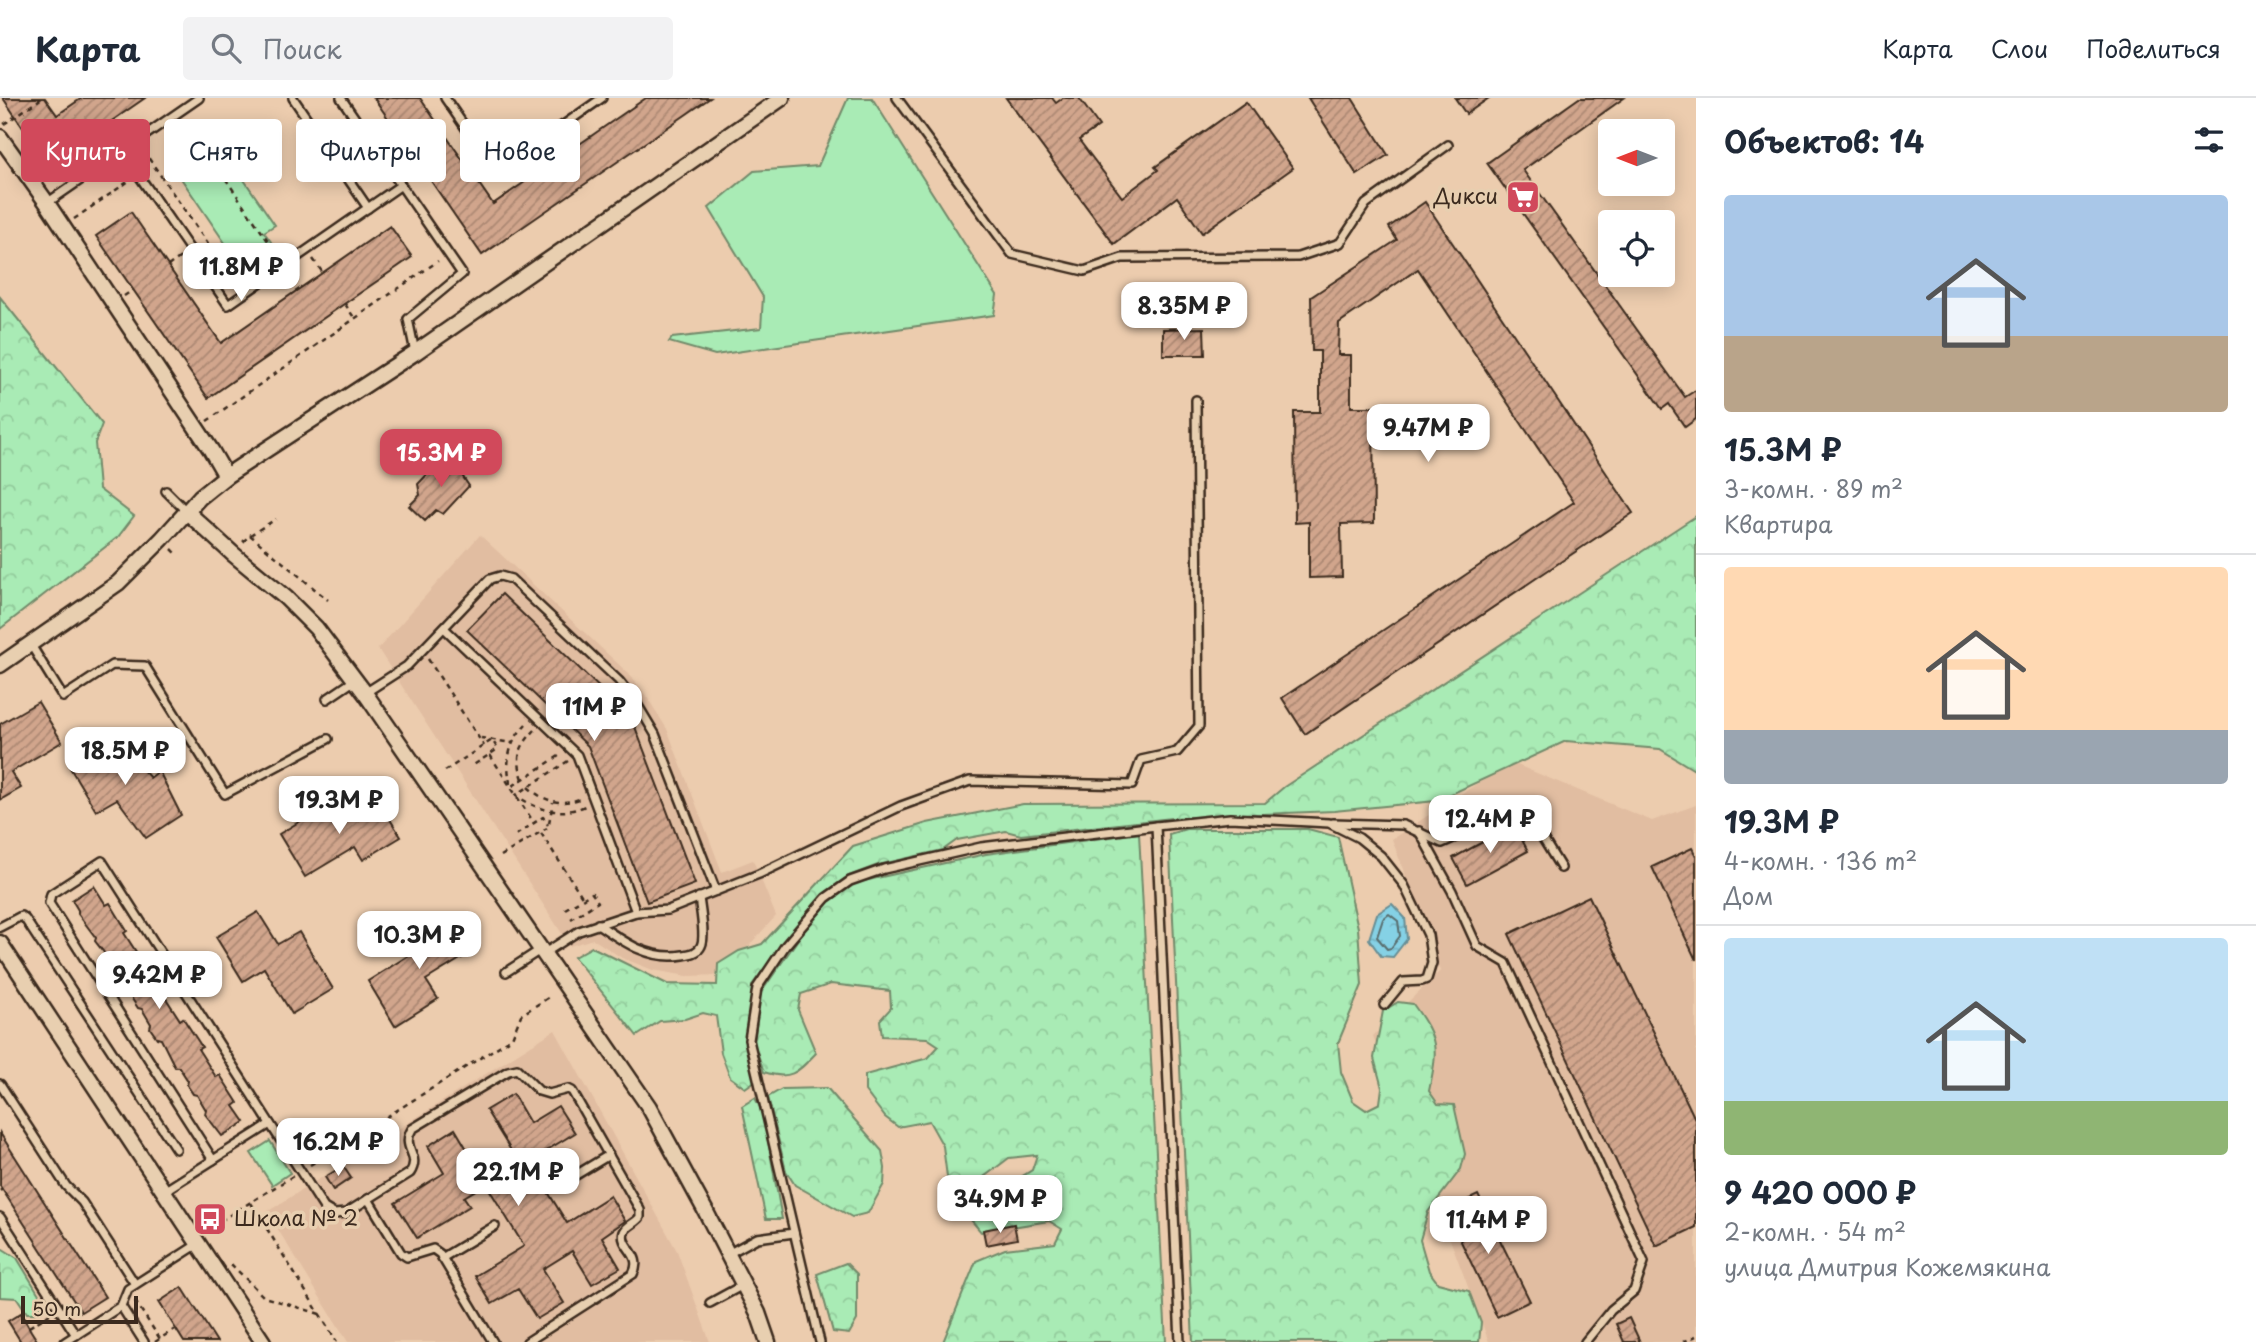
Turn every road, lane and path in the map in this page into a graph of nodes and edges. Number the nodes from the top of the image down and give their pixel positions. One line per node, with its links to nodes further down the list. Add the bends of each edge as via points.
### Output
1 (42, 98): 10 (path)
2 (199, 98): 9 (lane)
3 (293, 98): 20 (lane)
4 (341, 98): 18 (lane)
5 (445, 98): 6 (lane, via 496,172)
6 (602, 98)
7 (897, 98): 13 (lane, via 1012,254 1084,271 1122,258 1298,257 1340,243 1366,204)
8 (780, 99): 31 (street)
9 (179, 111): 11 (lane); 25 (path)
10 (0, 127)
11 (150, 132)
12 (0, 137): 19 (street)
13 (1448, 145)
14 (150, 160): 28 (path)
15 (77, 182): 19 (lane)
16 (127, 182): 21 (path)
17 (143, 182): 23 (lane)
18 (401, 185): 20 (lane); 24 (lane)
19 (47, 203): 21 (street)
20 (368, 208): 22 (lane)
21 (62, 227): 33 (street)
22 (307, 250): 25 (lane); 27 (path)
23 (190, 251): 26 (path); 28 (lane, via 228,305)
24 (448, 254): 30 (path); 31 (lane, via 462,274 408,319)
25 (285, 265): 28 (lane)
26 (168, 266)
27 (323, 273)
28 (243, 295)
29 (345, 304): 30 (path)
30 (355, 319): 33 (path)
31 (415, 352): 34 (street)
32 (1196, 400): 80 (lane, via 1199,726 1177,752 1141,760 1132,785 970,781 901,807)
33 (196, 428): 34 (street)
34 (226, 476): 36 (street)
35 (166, 491): 36 (lane)
36 (186, 511): 42 (street, via 118,583); 45 (street, via 316,628)
37 (276, 519): 38 (path)
38 (250, 535): 39 (path); 40 (path)
39 (241, 545)
40 (328, 600)
41 (444, 628): 43 (lane); 48 (lane); 80 (lane, via 490,579 511,579 619,681 655,734)
42 (31, 645): 44 (street); 51 (lane, via 63,697 112,665 145,666 225,794)
43 (422, 650): 46 (lane, via 407,666); 50 (path)
44 (0, 665)
45 (355, 680): 46 (street); 47 (lane)
46 (365, 693): 89 (street)
47 (327, 699)
48 (534, 714): 49 (lane); 53 (path)
49 (543, 722): 55 (lane); 61 (path, via 519,754)
50 (479, 738): 52 (path); 54 (path)
51 (328, 739)
52 (492, 740): 53 (path); 54 (path); 56 (path, via 498,749)
53 (512, 743): 63 (path, via 507,772)
54 (484, 746): 59 (path)
55 (570, 749): 57 (lane); 60 (path)
56 (490, 754): 58 (path); 63 (path)
57 (577, 755): 62 (path); 65 (lane)
58 (472, 766)
59 (445, 771)
60 (532, 774): 61 (path); 62 (path)
61 (523, 779): 63 (path)
62 (536, 781): 64 (path)
63 (511, 787): 66 (path)
64 (528, 787): 66 (path); 67 (path)
65 (591, 793): 67 (path, via 578,800); 68 (lane)
66 (516, 795): 69 (path); 70 (path)
67 (553, 802): 69 (path)
68 (594, 802): 69 (path); 84 (lane)
69 (551, 812): 73 (path)
70 (534, 823): 73 (path, via 543,817); 76 (path)
71 (1329, 823): 72 (lane, via 1230,818); 74 (lane, via 1403,825); 92 (lane, via 1381,856 1404,885 1428,935 1432,963 1427,979 1403,982)
72 (1156, 826): 106 (lane, via 969,850 884,869 850,881 826,898 757,988 749,1040); 131 (lane)
73 (548, 827): 75 (path); 77 (path)
74 (1419, 831): 79 (lane, via 1443,843 1510,817 1534,824); 132 (lane, via 1477,946 1506,963 1644,1262 1634,1291)
75 (541, 833): 77 (path); 78 (path)
76 (516, 835)
77 (545, 840): 82 (path)
78 (500, 856)
79 (1561, 868)
80 (716, 891): 81 (lane)
81 (699, 897): 84 (lane, via 668,910); 86 (lane, via 703,939 695,953 656,956)
82 (583, 898): 83 (path); 85 (path, via 592,893 598,902)
83 (565, 909)
84 (636, 912): 86 (lane)
85 (570, 919)
86 (598, 924): 89 (lane)
87 (0, 927): 95 (lane, via 16,917 25,919)
88 (0, 943): 100 (street)
89 (541, 952): 90 (lane); 108 (street, via 649,1107)
90 (506, 972)
91 (551, 996): 98 (path, via 521,1015 512,1038)
92 (1384, 1004)
93 (0, 1084): 112 (lane, via 66,1186 82,1202)
94 (270, 1124): 97 (lane); 97 (lane, via 102,861 51,894 49,903); 98 (lane)
95 (176, 1149)
96 (609, 1155): 99 (lane); 101 (lane, via 572,1091 539,1091 517,1069 412,1129 407,1138 415,1166); 128 (lane, via 640,1210 640,1217 624,1233 636,1267)
97 (213, 1160): 100 (lane)
98 (300, 1171): 101 (lane, via 324,1208 334,1214 346,1213); 102 (path)
99 (556, 1187)
100 (163, 1192): 107 (street)
101 (368, 1199): 110 (lane, via 401,1253 407,1257 433,1250)
102 (251, 1203): 104 (path); 116 (path)
103 (1, 1221): 115 (lane)
104 (212, 1226)
105 (495, 1226): 110 (lane)
106 (794, 1233): 108 (lane, via 757,1238); 130 (lane)
107 (198, 1244): 112 (lane); 125 (street)
108 (728, 1254): 111 (street)
109 (226, 1257): 116 (path, via 264,1297)
110 (442, 1258): 127 (lane)
111 (744, 1285): 113 (lane); 129 (street)
112 (131, 1287): 114 (lane); 121 (path)
113 (710, 1303)
114 (121, 1306): 119 (lane); 123 (lane)
115 (59, 1308): 117 (path); 119 (lane)
116 (320, 1314): 126 (path)
117 (29, 1327)
118 (176, 1329): 121 (path)
119 (76, 1335): 122 (lane)
120 (1696, 1336): 133 (path)
121 (161, 1340): 124 (path)
122 (65, 1342)
123 (144, 1342)
124 (155, 1342)
125 (262, 1342)
126 (337, 1342)
127 (493, 1342)
128 (527, 1342)
129 (768, 1342)
130 (820, 1342)
131 (1180, 1342)
132 (1585, 1342)
133 (1683, 1342)

